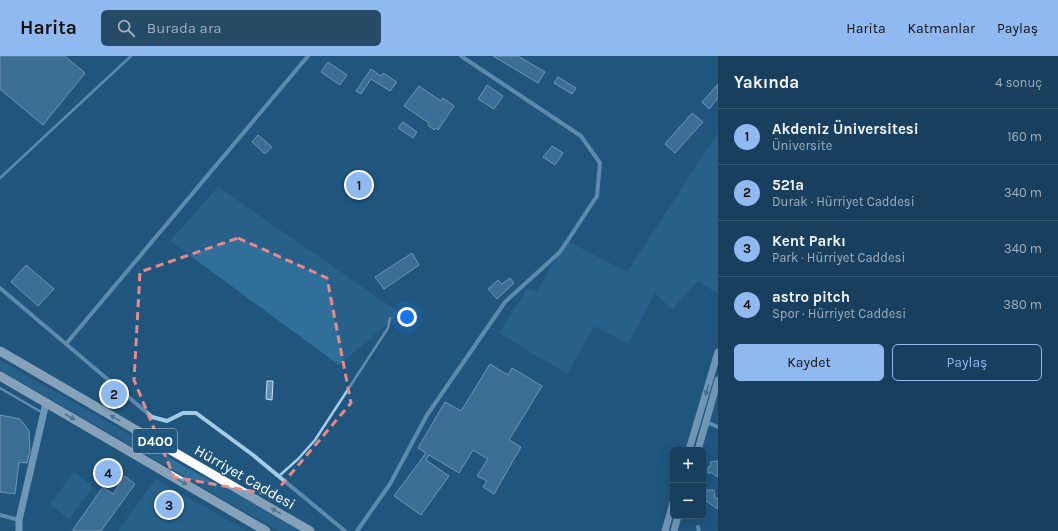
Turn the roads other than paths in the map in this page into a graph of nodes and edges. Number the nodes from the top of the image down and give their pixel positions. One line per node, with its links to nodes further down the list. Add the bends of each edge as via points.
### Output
1 (131, 56): 4 (lane)
2 (308, 56): 7 (street)
3 (461, 56): 28 (street, via 581,136 600,163 597,196 560,252 505,302 427,415 390,484)
4 (0, 178)
5 (0, 288): 7 (street)
6 (390, 318): 19 (lane, via 388,328 320,432 304,453)
7 (66, 344): 19 (street, via 152,417 167,421 183,413 196,413)
8 (0, 351): 26 (highway, Hürriyet Caddesi / D400, one-way to 8)
9 (718, 352): 17 (main road, one-way to 17)
10 (0, 376): 13 (highway)
11 (718, 380): 15 (main road)
12 (0, 388): 14 (lane)
13 (46, 403): 14 (main road); 25 (highway, one-way to 25)
14 (43, 413): 23 (main road)
15 (706, 422): 16 (street); 18 (main road)
16 (718, 427)
17 (690, 447)
18 (699, 447)
19 (278, 476): 27 (street)
20 (670, 514): 29 (main road)
21 (0, 515): 23 (street)
22 (677, 519): 30 (main road)
23 (19, 520): 24 (main road)
24 (19, 531)
25 (266, 531)
26 (310, 531)
27 (345, 531)
28 (357, 531)
29 (665, 531)
30 (674, 531)

